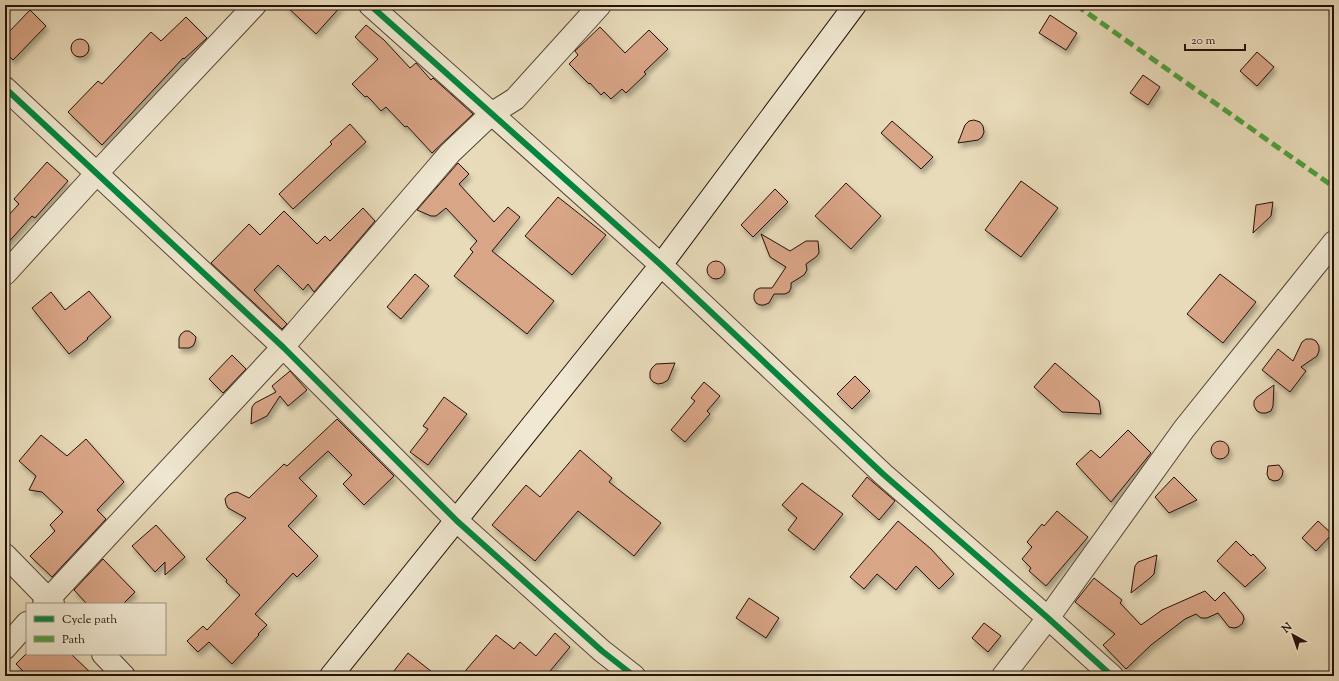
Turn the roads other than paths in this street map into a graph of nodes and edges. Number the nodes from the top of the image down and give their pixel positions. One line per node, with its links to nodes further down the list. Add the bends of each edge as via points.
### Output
1 (255, 5): 7 (street)
2 (370, 5): 6 (street)
3 (600, 5): 6 (street, via 515,99)
4 (855, 5): 9 (street)
5 (5, 88): 7 (street)
6 (491, 114): 9 (street); 11 (street, via 450,153)
7 (97, 173): 10 (street); 11 (street)
8 (1334, 242): 15 (street, via 1184,429)
9 (660, 265): 12 (street); 15 (street, via 883,474)
10 (5, 274)
11 (284, 347): 12 (street); 14 (street)
12 (457, 521): 20 (street); 21 (street, via 602,651)
13 (5, 555): 14 (street)
14 (48, 602)
15 (1048, 618): 22 (street); 23 (street)
16 (26, 624): 17 (street)
17 (5, 648)
18 (104, 655): 19 (street)
19 (124, 676)
20 (331, 676)
21 (634, 676)
22 (1003, 676)
23 (1112, 676)

